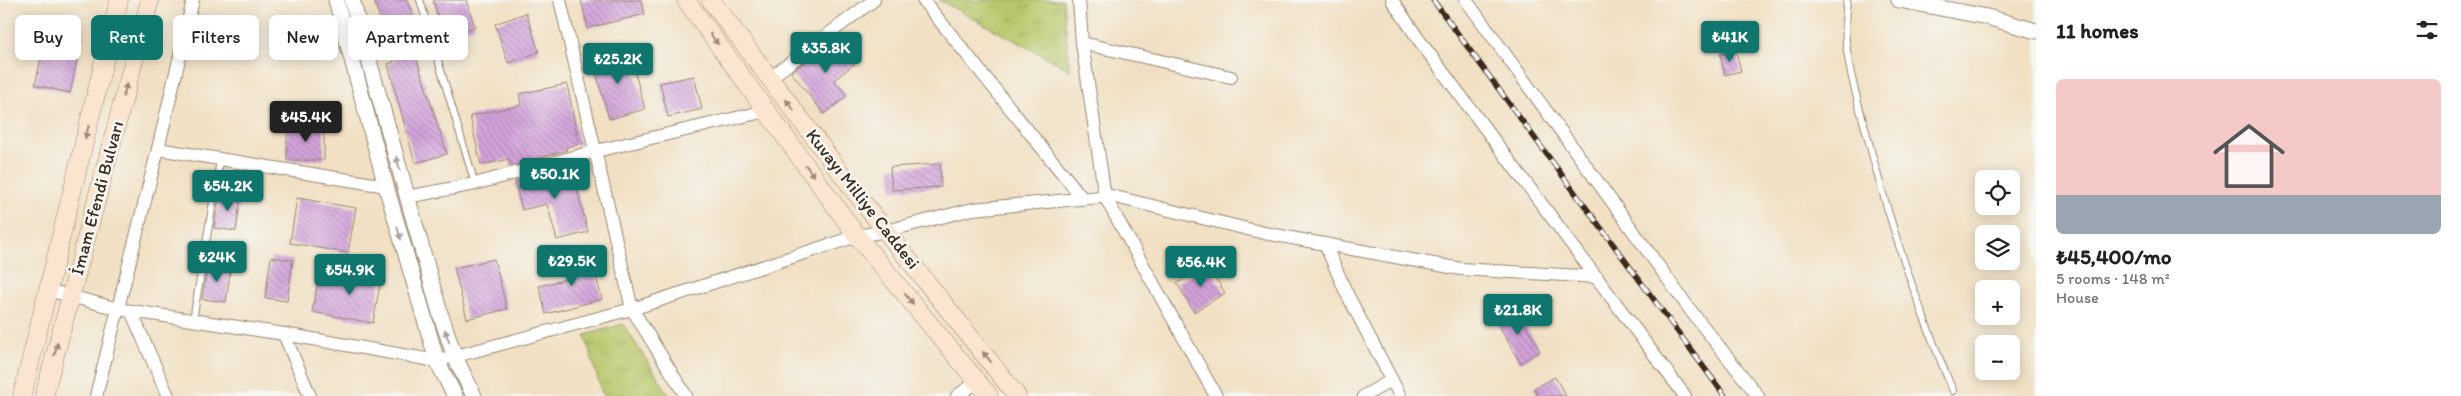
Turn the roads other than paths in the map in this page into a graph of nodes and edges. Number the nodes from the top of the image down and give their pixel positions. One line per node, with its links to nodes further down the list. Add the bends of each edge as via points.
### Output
1 (119, 0): 34 (main road, İmam Efendi Bulvarı, one-way to 34)
2 (150, 0): 35 (main road, İmam Efendi Bulvarı, one-way to 2)
3 (192, 0): 22 (street)
4 (336, 0): 26 (street)
5 (352, 0): 27 (street, one-way to 5)
6 (420, 0): 25 (lane)
7 (560, 0): 23 (street)
8 (686, 0): 21 (main road, Kuvayı Milliye Caddesi, one-way to 21)
9 (711, 0): 20 (main road, Kuvayı Milliye Caddesi)
10 (874, 0): 20 (street)
11 (923, 0): 29 (street)
12 (1079, 0): 18 (street)
13 (1392, 0): 33 (street)
14 (1466, 0): 61 (street, via 1690,312)
15 (1848, 0): 45 (lane, via 1845,28 1848,61 1884,202 1928,332)
16 (1899, 0): 17 (street, via 1987,17)
17 (2036, 32)
18 (1082, 43): 19 (street); 28 (street)
19 (1232, 77)
20 (770, 78): 30 (main road, Kuvayı Milliye Caddesi, one-way to 20)
21 (766, 111): 23 (street); 31 (main road, Kuvayı Milliye Caddesi, one-way to 31)
22 (158, 149): 24 (street); 36 (street)
23 (596, 151): 25 (street); 37 (street)
24 (220, 160): 26 (street); 39 (lane)
25 (475, 184): 27 (street)
26 (386, 186): 42 (street, one-way to 42)
27 (407, 196): 41 (street, one-way to 27)
28 (1106, 197): 29 (street); 32 (street); 57 (street)
29 (1083, 199): 30 (street, via 972,209)
30 (886, 231): 31 (street); 56 (main road, Kuvayı Milliye Caddesi, one-way to 30)
31 (857, 236): 37 (street); 44 (main road, Kuvayı Milliye Caddesi, one-way to 44)
32 (1325, 244): 33 (street, via 1461,269); 43 (street)
33 (1597, 277): 60 (street)
34 (48, 290): 35 (street); 46 (main road, İmam Efendi Bulvarı)
35 (70, 297): 36 (street); 47 (main road, İmam Efendi Bulvarı, one-way to 35)
36 (118, 309): 38 (street); 48 (street)
37 (632, 309): 41 (street); 53 (street)
38 (131, 311): 39 (street); 49 (street)
39 (193, 320): 40 (street)
40 (284, 334): 42 (street); 50 (street)
41 (455, 357): 42 (street); 52 (street)
42 (437, 361): 51 (street)
43 (1392, 380): 58 (street); 59 (street)
44 (977, 382): 54 (street); 55 (main road, Kuvayı Milliye Caddesi)
45 (1953, 391)
46 (22, 396)
47 (44, 396)
48 (96, 396)
49 (168, 396)
50 (310, 396)
51 (455, 396)
52 (474, 396)
53 (686, 396)
54 (958, 396)
55 (989, 396)
56 (1017, 396)
57 (1216, 396)
58 (1364, 396)
59 (1400, 396)
60 (1685, 396)
61 (1758, 396)

